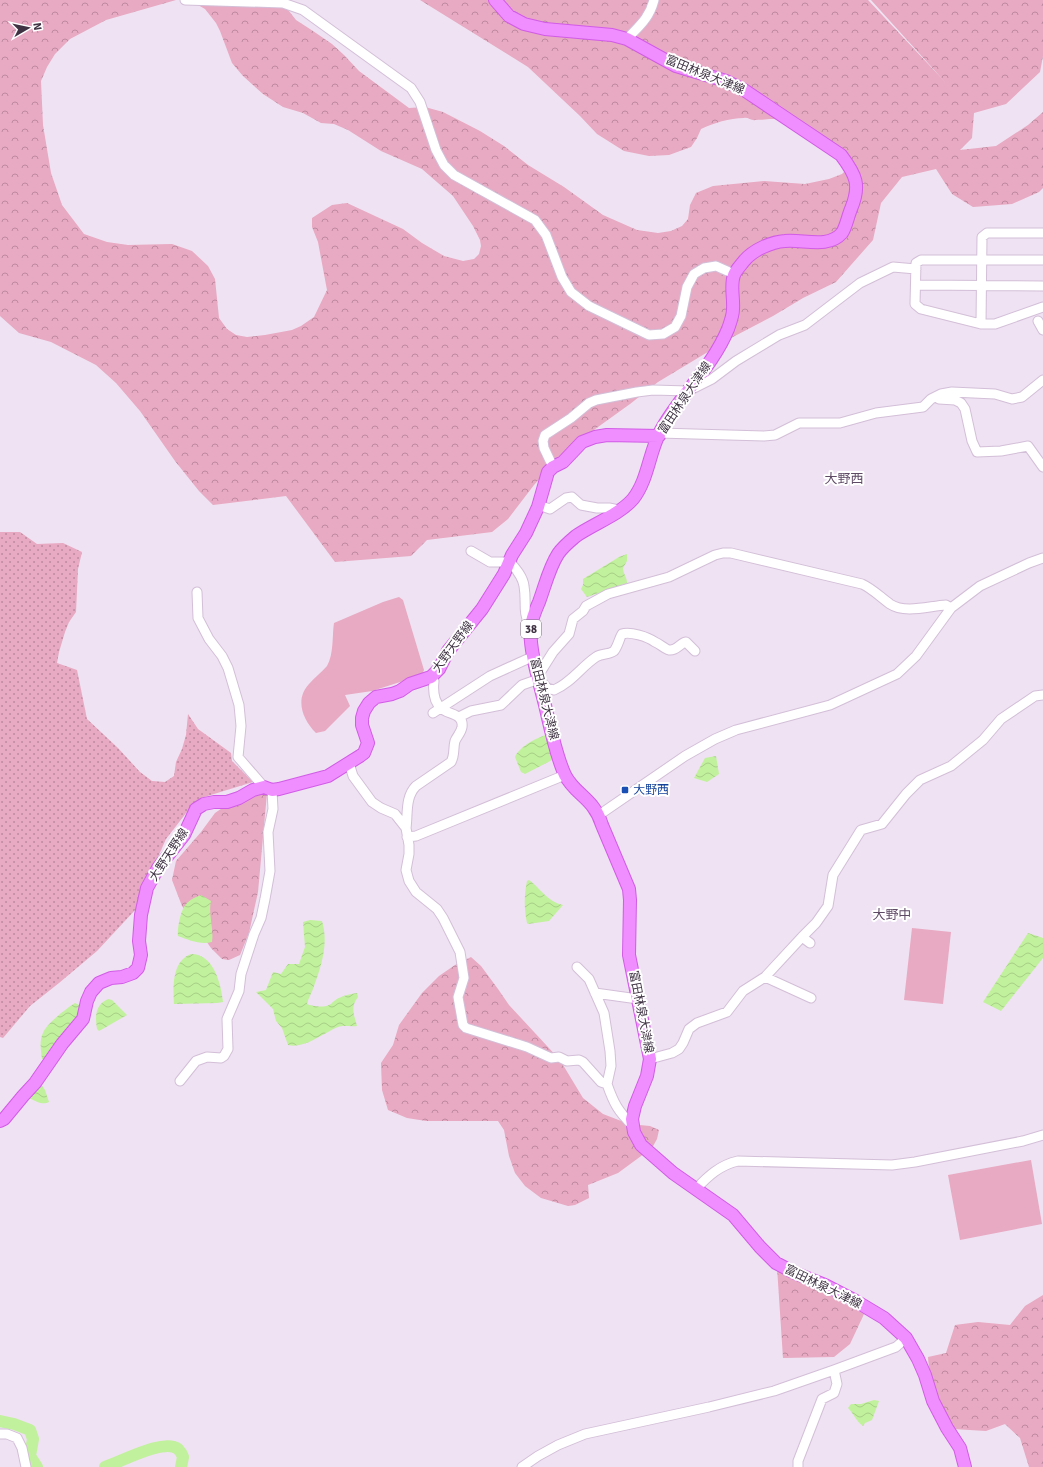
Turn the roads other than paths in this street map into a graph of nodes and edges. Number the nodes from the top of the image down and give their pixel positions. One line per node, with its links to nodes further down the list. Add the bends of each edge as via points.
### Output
1 (185, 0): 4 (street)
2 (495, 0): 5 (main road, 富田林泉大津線, via 509,16 524,24 545,29 612,35)
3 (654, 0): 5 (street, via 647,18)
4 (197, 1): 10 (street, via 283,3 303,10 411,88 420,102 436,150 444,165 454,176 535,220 546,235 562,277 571,292 589,306 649,335 663,334 675,327 681,316 687,287 694,274 704,268 716,266)
5 (626, 40): 10 (main road, 富田林泉大津線, via 676,66 726,81 744,90 841,155 857,182 856,196 842,232 833,239 821,242 784,240 767,245 746,258)
6 (1043, 233): 7 (street, via 987,233 982,237)
7 (982, 259): 8 (street); 9 (street, via 921,260 916,263); 12 (street)
8 (1043, 260)
9 (916, 269): 11 (street); 19 (street, via 892,267 860,283 806,325 779,335 712,379)
10 (734, 274): 19 (main road, 富田林泉大津線 / 38, via 734,310 728,329)
11 (916, 285): 12 (street); 16 (street, via 915,304 921,309)
12 (982, 286): 13 (street); 16 (street)
13 (1043, 286)
14 (1043, 307): 16 (street, via 995,324)
15 (1038, 321): 17 (street)
16 (981, 324)
17 (1043, 330)
18 (1043, 380): 20 (street, via 1022,397 1012,399 995,394 952,392)
19 (688, 391): 21 (main road, 富田林泉大津線 / 38); 22 (street, via 652,390 589,403 545,435 544,448)
20 (931, 399): 21 (street, via 923,407 876,413 840,423 799,423 775,435); 23 (street, via 955,400 961,403 977,452 1028,446)
21 (659, 435): 22 (main road, 大野天野線, via 595,437 582,442 563,462); 25 (main road, 富田林泉大津線 / 38, via 643,480 633,499)
22 (553, 467): 24 (main road, 大野天野線, via 548,472)
23 (1043, 467)
24 (538, 505): 25 (street, via 550,509 572,497 581,505); 28 (main road, 大野天野線)
25 (619, 510): 31 (main road, 富田林泉大津線 / 38, via 575,537 558,553)
26 (471, 551): 28 (street, via 490,562)
27 (1043, 558): 30 (street, via 980,586)
28 (510, 562): 31 (street, via 524,585 525,617); 39 (main road, 大野天野線, via 482,609 448,651 435,674 400,691 376,697 369,703 362,718 367,748)
29 (197, 592): 43 (street, via 198,618 208,639 228,668 239,705 241,726 238,757)
30 (951, 608): 34 (street, via 946,605 904,609 891,605 862,584 723,553 669,577 608,594 586,606 573,619 569,634 553,652); 44 (street, via 916,656 896,674 830,705 736,730 715,739 685,756)
31 (530, 627): 33 (main road, 富田林泉大津線 / 38)
32 (695, 651): 34 (street, via 686,642 669,650 653,640 627,632 622,634 611,653 597,656 559,688 547,688)
33 (534, 656): 34 (main road, 富田林泉大津線 / 38); 37 (street, via 490,676)
34 (539, 679): 38 (street, via 522,685 501,705 471,711); 41 (main road, 富田林泉大津線 / 38, via 554,743)
35 (434, 681): 37 (street)
36 (1043, 695): 46 (street, via 1035,696 1001,719 983,740 951,766 920,780 882,824 861,830 834,876 828,906)
37 (437, 710): 38 (street)
38 (459, 717): 45 (street, via 462,728 455,739 454,758 411,791 408,798)
39 (349, 763): 40 (main road, 大野天野線); 42 (street)
40 (337, 771): 42 (street); 43 (main road, 大野天野線, via 328,776 279,789)
41 (565, 775): 44 (main road, 富田林泉大津線 / 38); 45 (street, via 416,836)
42 (353, 776): 45 (street, via 372,802 395,814)
43 (268, 788): 54 (street, via 273,810 268,832 270,871 266,899 239,991 227,1019 228,1050 221,1058 207,1057 196,1061); 56 (main road, 大野天野線, via 253,790 227,802 204,804 196,809 184,836 158,868 147,888 141,915 141,955 138,968 134,973 111,978 99,984 91,992 83,1019 35,1083 8,1116)
44 (599, 814): 52 (main road, 富田林泉大津線 / 38, via 629,889 629,955)
45 (406, 832): 55 (street, via 409,854 406,870 409,881 416,892 443,918 460,952 464,978 458,997 463,1026 527,1046 551,1058 579,1060 601,1082)
46 (802, 937): 47 (street); 49 (street)
47 (810, 943)
48 (577, 967): 50 (street, via 589,979)
49 (765, 977): 51 (street); 53 (street, via 743,992 727,1012 689,1029 679,1049 672,1054)
50 (595, 993): 52 (street); 55 (street, via 604,1013 610,1051 611,1066)
51 (811, 998)
52 (638, 999): 53 (main road, 富田林泉大津線 / 38)
53 (650, 1058): 57 (main road, 富田林泉大津線 / 38, via 647,1076 634,1106)
54 (180, 1081)
55 (607, 1084): 57 (street, via 614,1104)
56 (0, 1121)
57 (633, 1126): 59 (main road, 富田林泉大津線 / 38, via 641,1145)
58 (1043, 1135): 59 (street, via 892,1165 738,1161 718,1168)
59 (696, 1189): 60 (main road, 富田林泉大津線 / 38, via 733,1215 776,1264 854,1300 884,1318)
60 (906, 1338): 61 (street, via 896,1347); 66 (main road, 富田林泉大津線 / 38, via 920,1364 932,1401 960,1448)
61 (834, 1370): 64 (street, via 774,1391 585,1434 558,1445); 65 (street, via 837,1384 834,1394 822,1399)
62 (0, 1434): 63 (street, via 17,1438)
63 (26, 1467)
64 (522, 1467)
65 (798, 1467)
66 (965, 1467)

